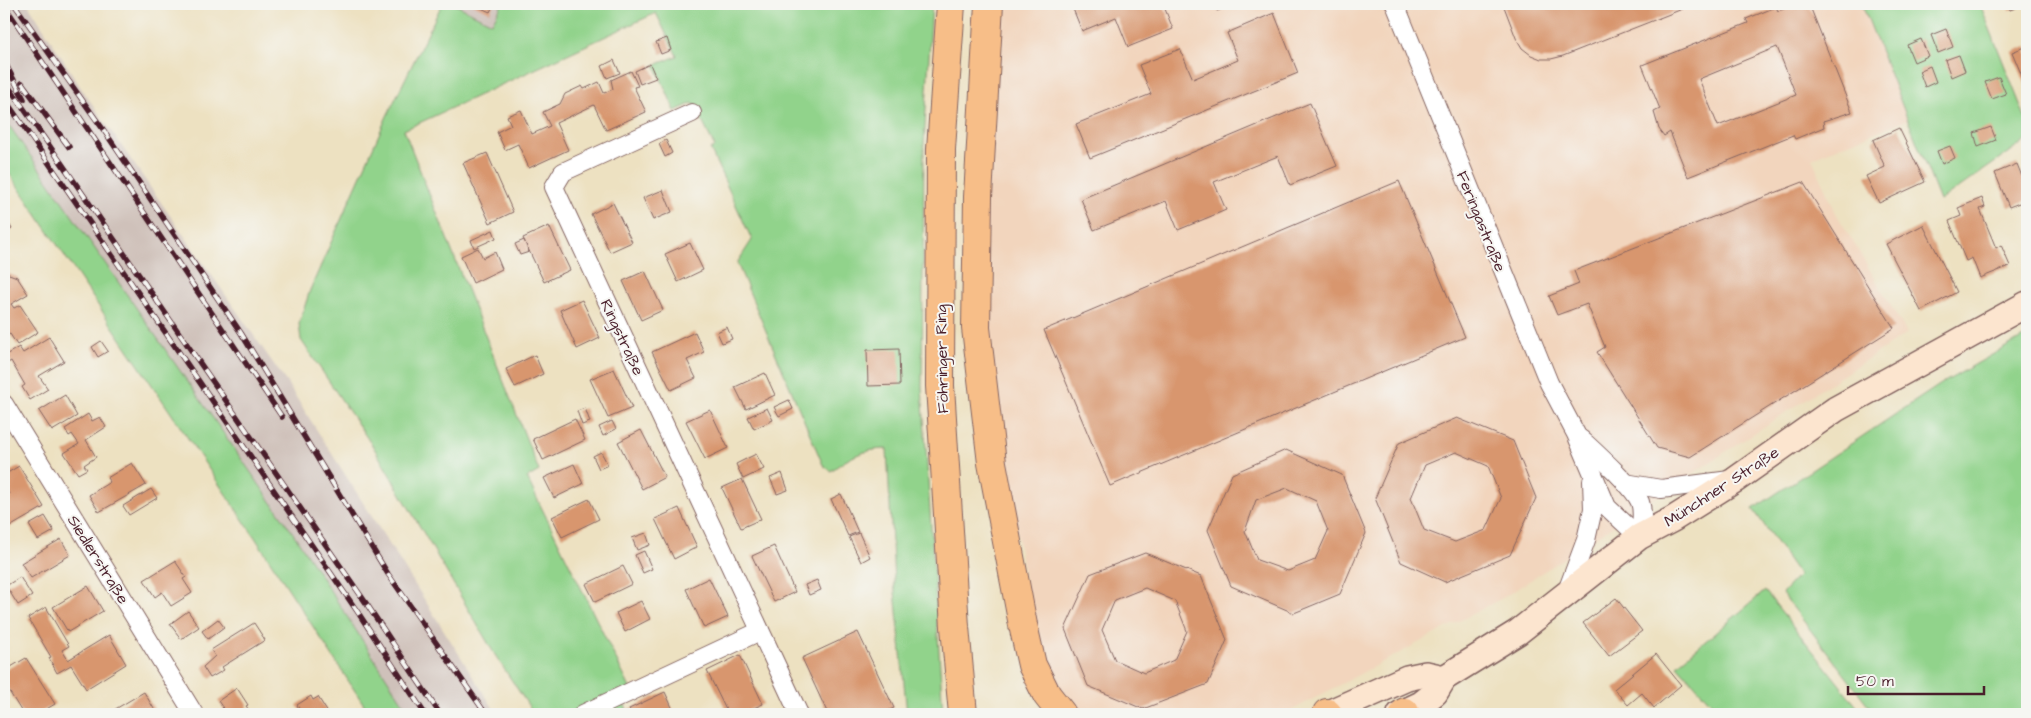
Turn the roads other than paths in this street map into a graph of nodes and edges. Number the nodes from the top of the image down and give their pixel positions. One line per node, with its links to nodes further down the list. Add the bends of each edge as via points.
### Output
1 (951, 4): 19 (highway, Föhringer Ring, via 941,148 940,386)
2 (989, 4): 20 (highway, via 978,197 976,328 992,463 1023,625 1032,665 1047,696)
3 (1395, 4): 7 (street, Feringastraße, via 1540,363)
4 (692, 114): 13 (street, Ringstraße, via 564,172 554,188)
5 (2019, 309): 9 (main road, Münchner Straße, via 1836,408)
6 (4, 404): 16 (street, Siedlerstraße)
7 (1576, 434): 8 (street, Feringastraße); 10 (street, Feringastraße)
8 (1592, 473): 11 (street, Feringastraße, via 1607,507); 12 (street, Feringastraße, via 1593,509)
9 (1735, 480): 10 (street, via 1662,489); 11 (main road, Münchner Straße)
10 (1625, 483): 11 (street, Feringastraße, via 1640,502)
11 (1639, 537): 12 (main road, Münchner Straße)
12 (1565, 597): 14 (main road, Münchner Straße, via 1518,632)
13 (760, 631): 17 (street); 18 (street, Ringstraße)
14 (1444, 678): 15 (main road, Münchner Straße, via 1435,693); 21 (main road, via 1426,674 1400,680)
15 (1403, 713)
16 (194, 714)
17 (583, 714)
18 (799, 714)
19 (963, 714)
20 (1062, 714)
21 (1327, 714)

